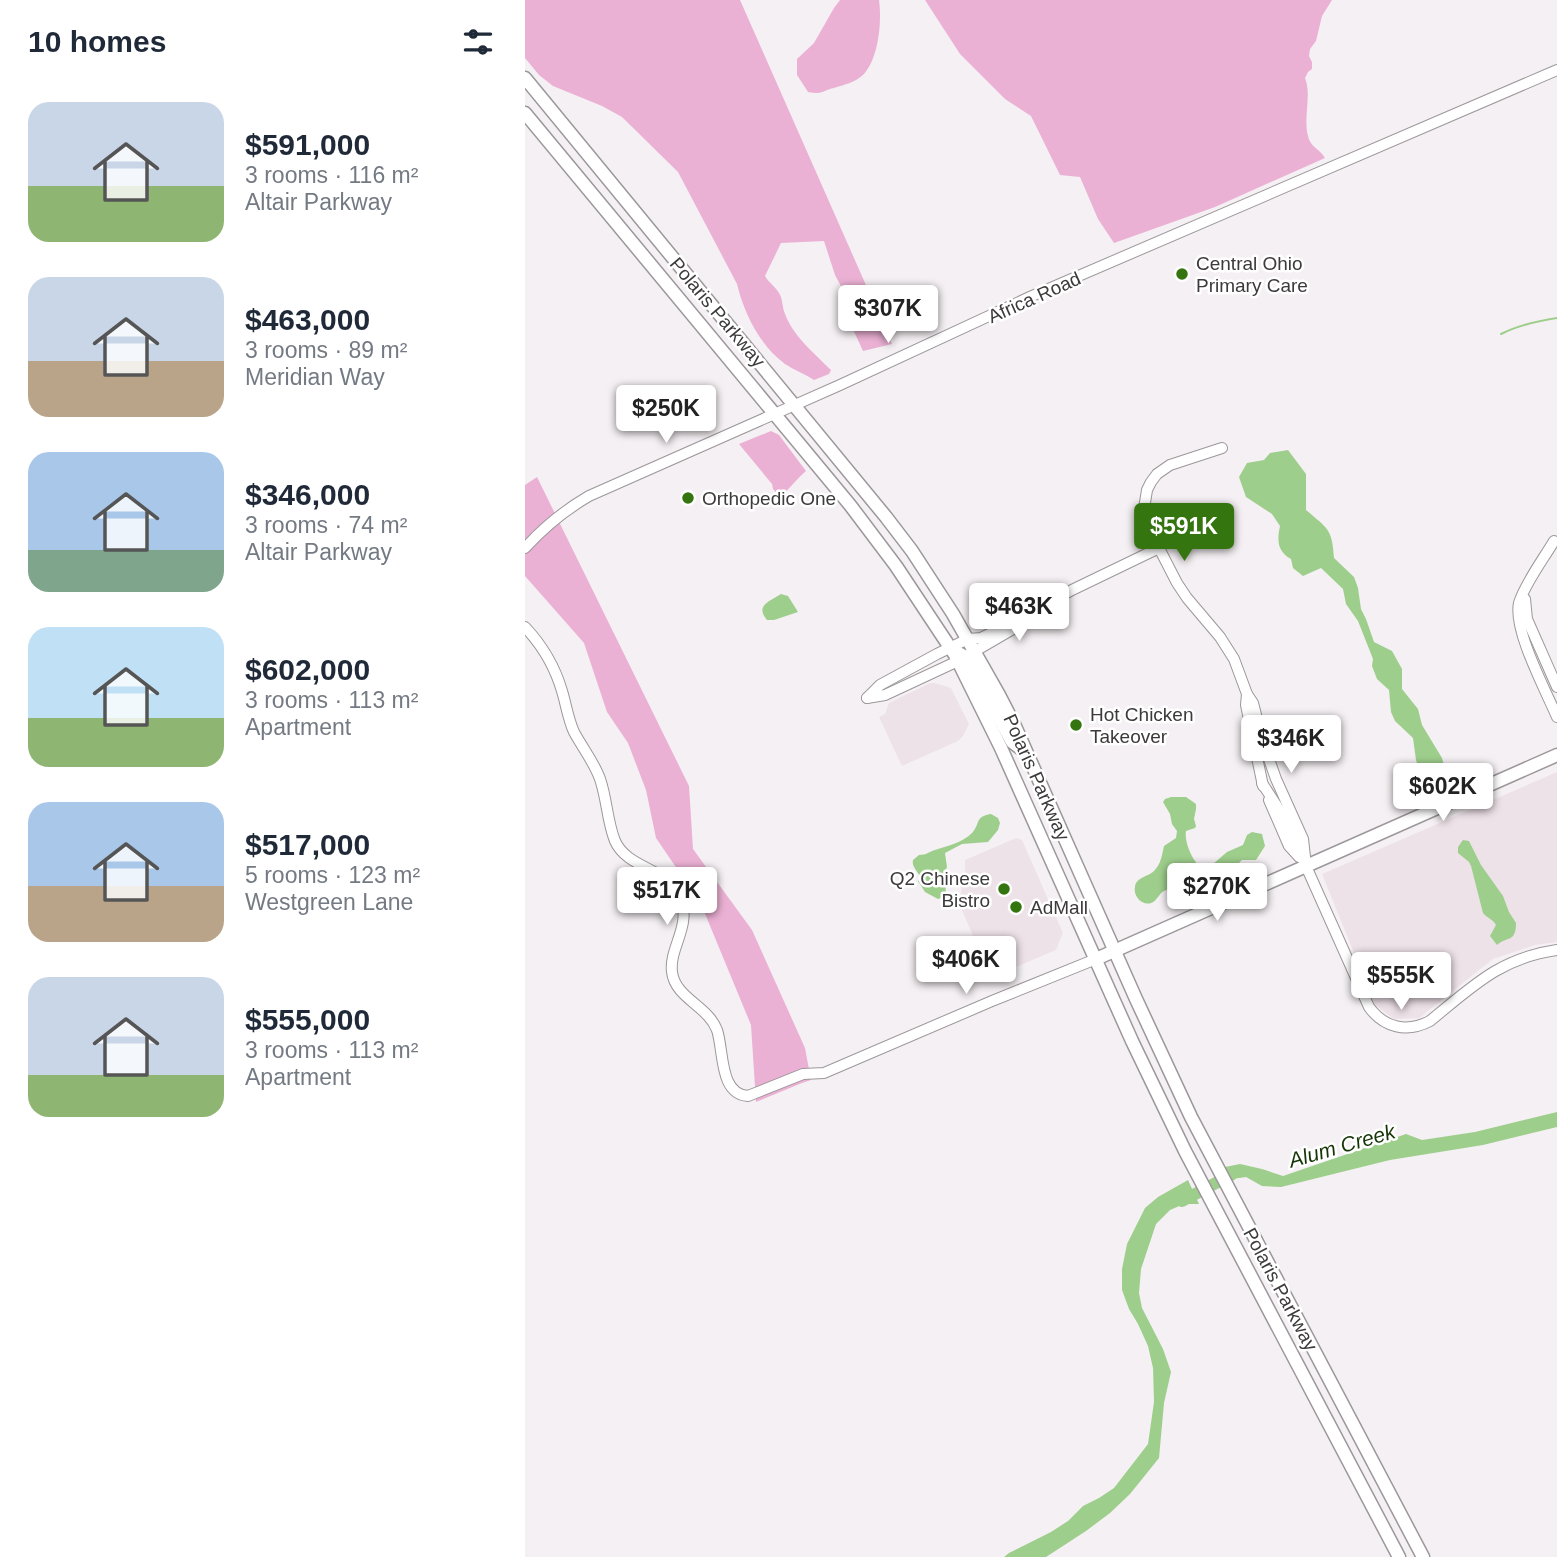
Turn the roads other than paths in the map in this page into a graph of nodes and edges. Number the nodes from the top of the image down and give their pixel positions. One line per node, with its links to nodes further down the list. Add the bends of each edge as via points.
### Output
1 (1557, 69): 4 (street, Africa Road)
2 (525, 78): 4 (main road, Polaris Parkway)
3 (525, 113): 5 (main road, Polaris Parkway)
4 (794, 404): 5 (street, Africa Road); 13 (main road, Polaris Parkway, via 905,543)
5 (774, 413): 8 (street, Africa Road, via 589,496); 14 (main road, Polaris Parkway, via 896,566)
6 (1221, 448): 9 (street, via 1170,465 1151,482 1144,509)
7 (1554, 541): 10 (street)
8 (525, 548)
9 (1159, 548): 11 (street); 17 (street, via 1187,598 1234,659)
10 (1525, 590): 16 (street, via 1527,619); 18 (street, via 1518,616)
11 (1041, 608): 13 (street, via 982,638); 15 (street)
12 (525, 627): 23 (street, via 555,670 573,730 600,778 616,843 623,853 678,891 684,912 673,959 675,981 716,1029 726,1074 740,1096 803,1074 824,1073)
13 (968, 639): 14 (street); 15 (main road, Polaris Parkway)
14 (950, 648): 15 (main road); 15 (street, via 880,685 867,698 885,695)
15 (966, 657): 21 (main road, Polaris Parkway, via 1012,742 1027,754); 23 (main road, Polaris Parkway, via 1001,748)
16 (1557, 687)
17 (1247, 694): 20 (street, via 1254,703 1276,779 1303,839); 20 (street, via 1262,783 1289,846)
18 (1557, 717)
19 (1557, 754): 20 (main road)
20 (1306, 866): 21 (main road); 22 (street, via 1369,1007 1397,1028 1430,1021 1500,967)
21 (1115, 950): 23 (main road); 25 (main road, Polaris Parkway, via 1191,1117)
22 (1557, 950)
23 (1095, 959): 24 (main road, Polaris Parkway, via 1193,1167)
24 (1399, 1557)
25 (1423, 1557)

